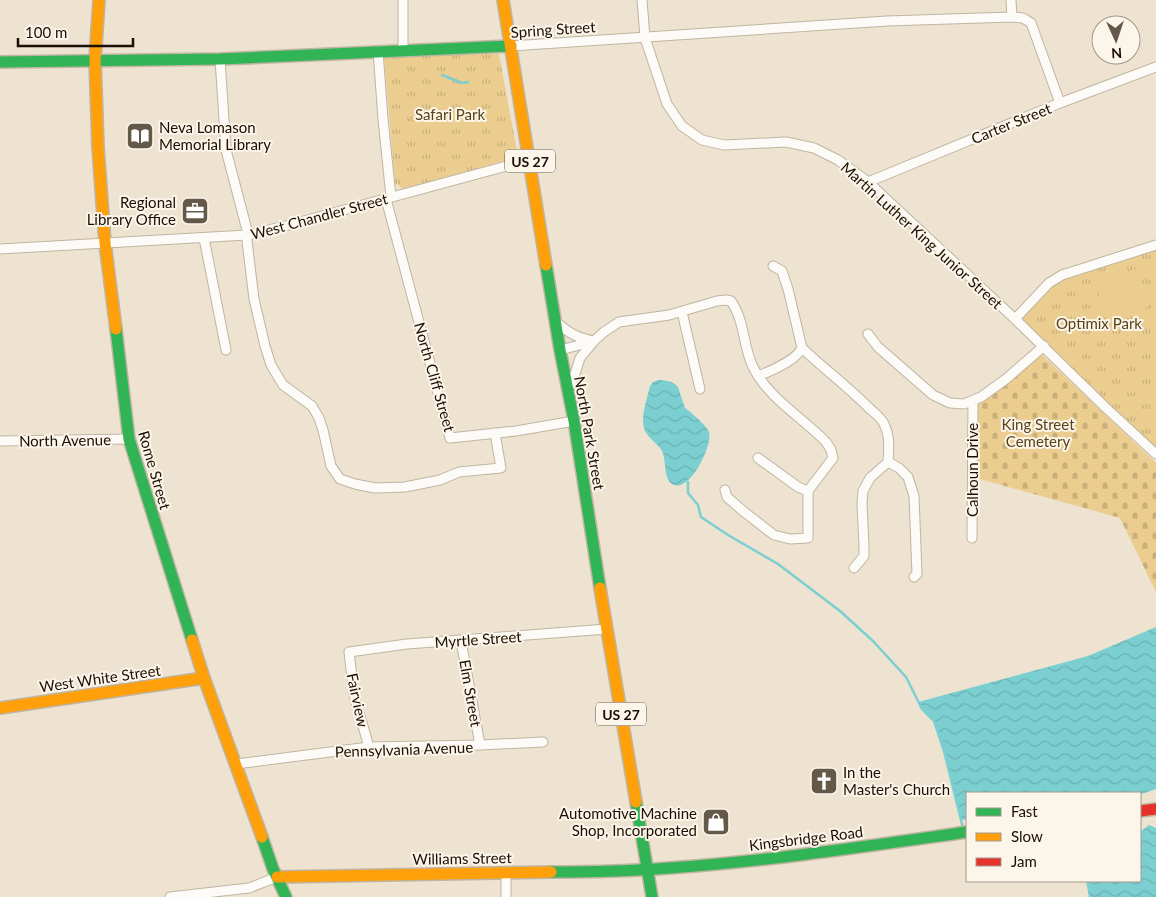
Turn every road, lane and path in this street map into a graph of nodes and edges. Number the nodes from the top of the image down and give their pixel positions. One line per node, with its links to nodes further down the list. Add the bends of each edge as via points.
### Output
1 (99, 0): 12 (street, Rome Street)
2 (403, 0): 9 (street)
3 (503, 0): 8 (street, North Park Street / US 27)
4 (642, 0): 7 (street, Martin Luther King Junior Street)
5 (1011, 0): 6 (street)
6 (1012, 17): 7 (street, Spring Street, via 887,21); 15 (street, via 1031,23)
7 (645, 38): 8 (street, Spring Street); 17 (street, Martin Luther King Junior Street, via 667,104 688,131 702,140 724,145 786,142 814,148 838,160)
8 (511, 46): 9 (street, Spring Street); 16 (street, North Park Street / US 27)
9 (403, 51): 10 (street, Spring Street)
10 (378, 52): 11 (street, Spring Street); 18 (street, North Cliff Street)
11 (220, 58): 12 (street, Spring Street); 19 (street, via 226,150)
12 (95, 60): 13 (street, Spring Street); 21 (street, Rome Street)
13 (0, 62)
14 (1156, 67): 15 (street, Carter Street)
15 (1060, 103): 17 (street, Carter Street)
16 (529, 160): 18 (street, West Chandler Street); 27 (street, North Park Street / US 27)
17 (868, 182): 26 (street, Martin Luther King Junior Street)
18 (389, 198): 19 (street, West Chandler Street); 39 (street, North Cliff Street, via 450,438)
19 (246, 235): 20 (street, West Chandler Street); 39 (street, via 254,299 271,365 283,385 312,406 320,418 331,466 340,479 375,488 405,487 440,480 459,472 501,468)
20 (204, 238): 21 (street, West Chandler Street); 32 (street)
21 (105, 243): 23 (street, West Chandler Street); 40 (street, Rome Street)
22 (1156, 245): 26 (street, via 1062,275 1049,283)
23 (0, 249)
24 (773, 266): 31 (street, via 782,271)
25 (682, 312): 29 (street, via 619,322); 34 (street, via 716,301 731,301 737,310); 36 (street)
26 (1016, 319): 30 (street, Martin Luther King Junior Street)
27 (556, 322): 29 (street, via 569,333); 33 (street, North Park Street / US 27)
28 (868, 334): 37 (street, via 878,347 932,394 947,403)
29 (594, 341): 33 (street); 35 (street, via 580,358)
30 (1044, 346): 37 (street, via 1006,379); 42 (street, Martin Luther King Junior Street)
31 (802, 348): 34 (street, via 799,353); 44 (street, via 883,422 890,443)
32 (226, 350)
33 (560, 350): 35 (street, North Park Street / US 27)
34 (758, 376): 46 (street, via 776,398 818,433 831,450 833,458)
35 (568, 388): 38 (street, North Park Street / US 27)
36 (700, 389)
37 (972, 401): 47 (street, Calhoun Drive)
38 (574, 421): 39 (street, North Cliff Street); 50 (street, North Park Street / US 27)
39 (495, 433)
40 (129, 439): 41 (street, North Avenue); 53 (street, Rome Street)
41 (0, 441)
42 (1156, 454)
43 (758, 458): 46 (street)
44 (888, 462): 48 (street, via 870,478 863,491 864,556); 49 (street, via 908,478 914,496)
45 (725, 490): 46 (street, via 727,497 774,535 790,539 808,538)
46 (808, 491)
47 (972, 538)
48 (854, 568)
49 (914, 578)
50 (607, 629): 51 (street, Myrtle Street); 62 (street, North Park Street / US 27)
51 (461, 641): 52 (street, Myrtle Street); 56 (street, Elm Street)
52 (349, 652): 57 (street, Fairview, via 354,695)
53 (204, 678): 54 (street, West White Street); 58 (street, Rome Street)
54 (0, 708)
55 (543, 742): 56 (street, Pennsylvania Avenue)
56 (480, 746): 57 (street, Pennsylvania Avenue)
57 (369, 747): 58 (street, Pennsylvania Avenue)
58 (236, 764): 64 (street, Rome Street)
59 (1156, 809): 60 (street)
60 (1141, 811)
61 (966, 832): 62 (street, Kingsbridge Road)
62 (648, 870): 63 (street, Williams Street); 68 (street, US 27)
63 (506, 873): 64 (street, Williams Street); 67 (street)
64 (277, 877): 65 (street, via 249,888); 66 (street, Rome Street)
65 (170, 897)
66 (286, 897)
67 (506, 897)
68 (652, 897)

